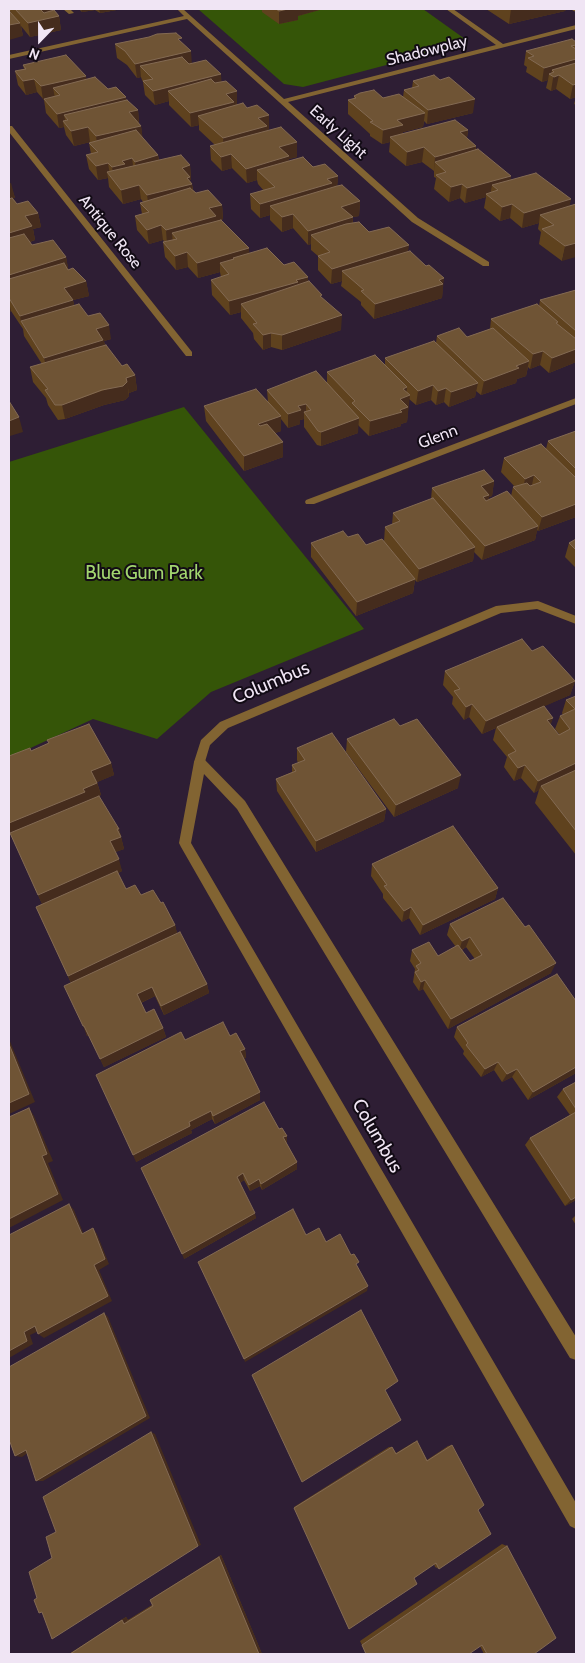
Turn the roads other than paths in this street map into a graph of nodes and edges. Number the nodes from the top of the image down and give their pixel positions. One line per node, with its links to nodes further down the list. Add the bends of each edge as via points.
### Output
1 (15, 9): 4 (street)
2 (180, 9): 5 (street, Early Light)
3 (448, 9): 7 (street)
4 (9, 10)
5 (188, 17): 8 (street); 9 (street, Early Light)
6 (574, 29): 7 (street, Shadowplay)
7 (502, 46): 9 (street, Shadowplay)
8 (9, 58)
9 (284, 101): 11 (street, Early Light, via 415,220)
10 (9, 128): 12 (street, Antique Rose)
11 (486, 264)
12 (189, 354)
13 (576, 401): 14 (street, Glenn)
14 (310, 502)
15 (576, 620): 16 (street, Columbus, via 538,605 500,609 224,726 205,743)
16 (200, 762): 17 (street, via 241,805); 18 (street, Columbus, via 185,843)
17 (576, 1352)
18 (576, 1520)

